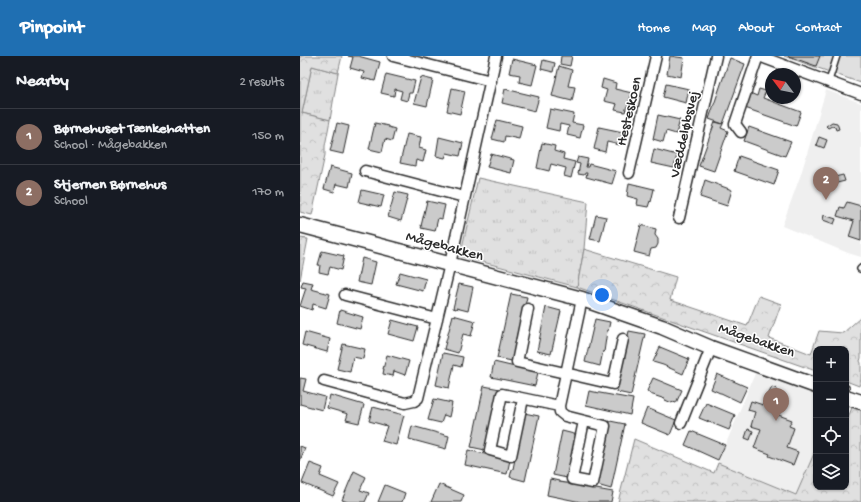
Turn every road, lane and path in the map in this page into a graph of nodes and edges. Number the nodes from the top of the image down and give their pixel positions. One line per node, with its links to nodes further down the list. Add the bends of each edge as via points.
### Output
1 (393, 56): 7 (street)
2 (496, 56): 7 (street)
3 (656, 56): 12 (street, Hesteskoen)
4 (716, 56): 14 (street, Væddeløbsvej)
5 (759, 56): 8 (street); 10 (street, via 734,124)
6 (837, 56): 8 (lane)
7 (491, 81): 13 (street)
8 (829, 81): 9 (street)
9 (861, 94)
10 (741, 132)
11 (365, 171): 13 (street)
12 (630, 173)
13 (464, 197): 16 (street)
14 (679, 218)
15 (300, 224): 16 (street, Mågebakken)
16 (450, 264): 18 (street, Mågebakken); 20 (street)
17 (345, 295): 20 (street)
18 (582, 299): 21 (street, Mågebakken); 24 (street)
19 (528, 309): 24 (street, via 517,362)
20 (437, 319): 26 (street, via 418,398 414,401 405,403)
21 (662, 327): 23 (street, Mågebakken); 25 (street, Mågebakken, via 714,341)
22 (623, 339): 24 (street, via 613,384)
23 (711, 348): 27 (street, Mågebakken); 35 (street, Mågebakken)
24 (566, 373): 33 (street)
25 (813, 377)
26 (324, 381)
27 (813, 385)
28 (849, 389): 29 (street)
29 (861, 394)
30 (849, 398): 32 (street)
31 (523, 399): 31 (street, via 502,394 490,450 511,456); 33 (street)
32 (861, 402)
33 (559, 406): 34 (street, via 560,412 565,416)
34 (584, 421): 34 (street, via 572,479 593,483 605,426)
35 (681, 424)

